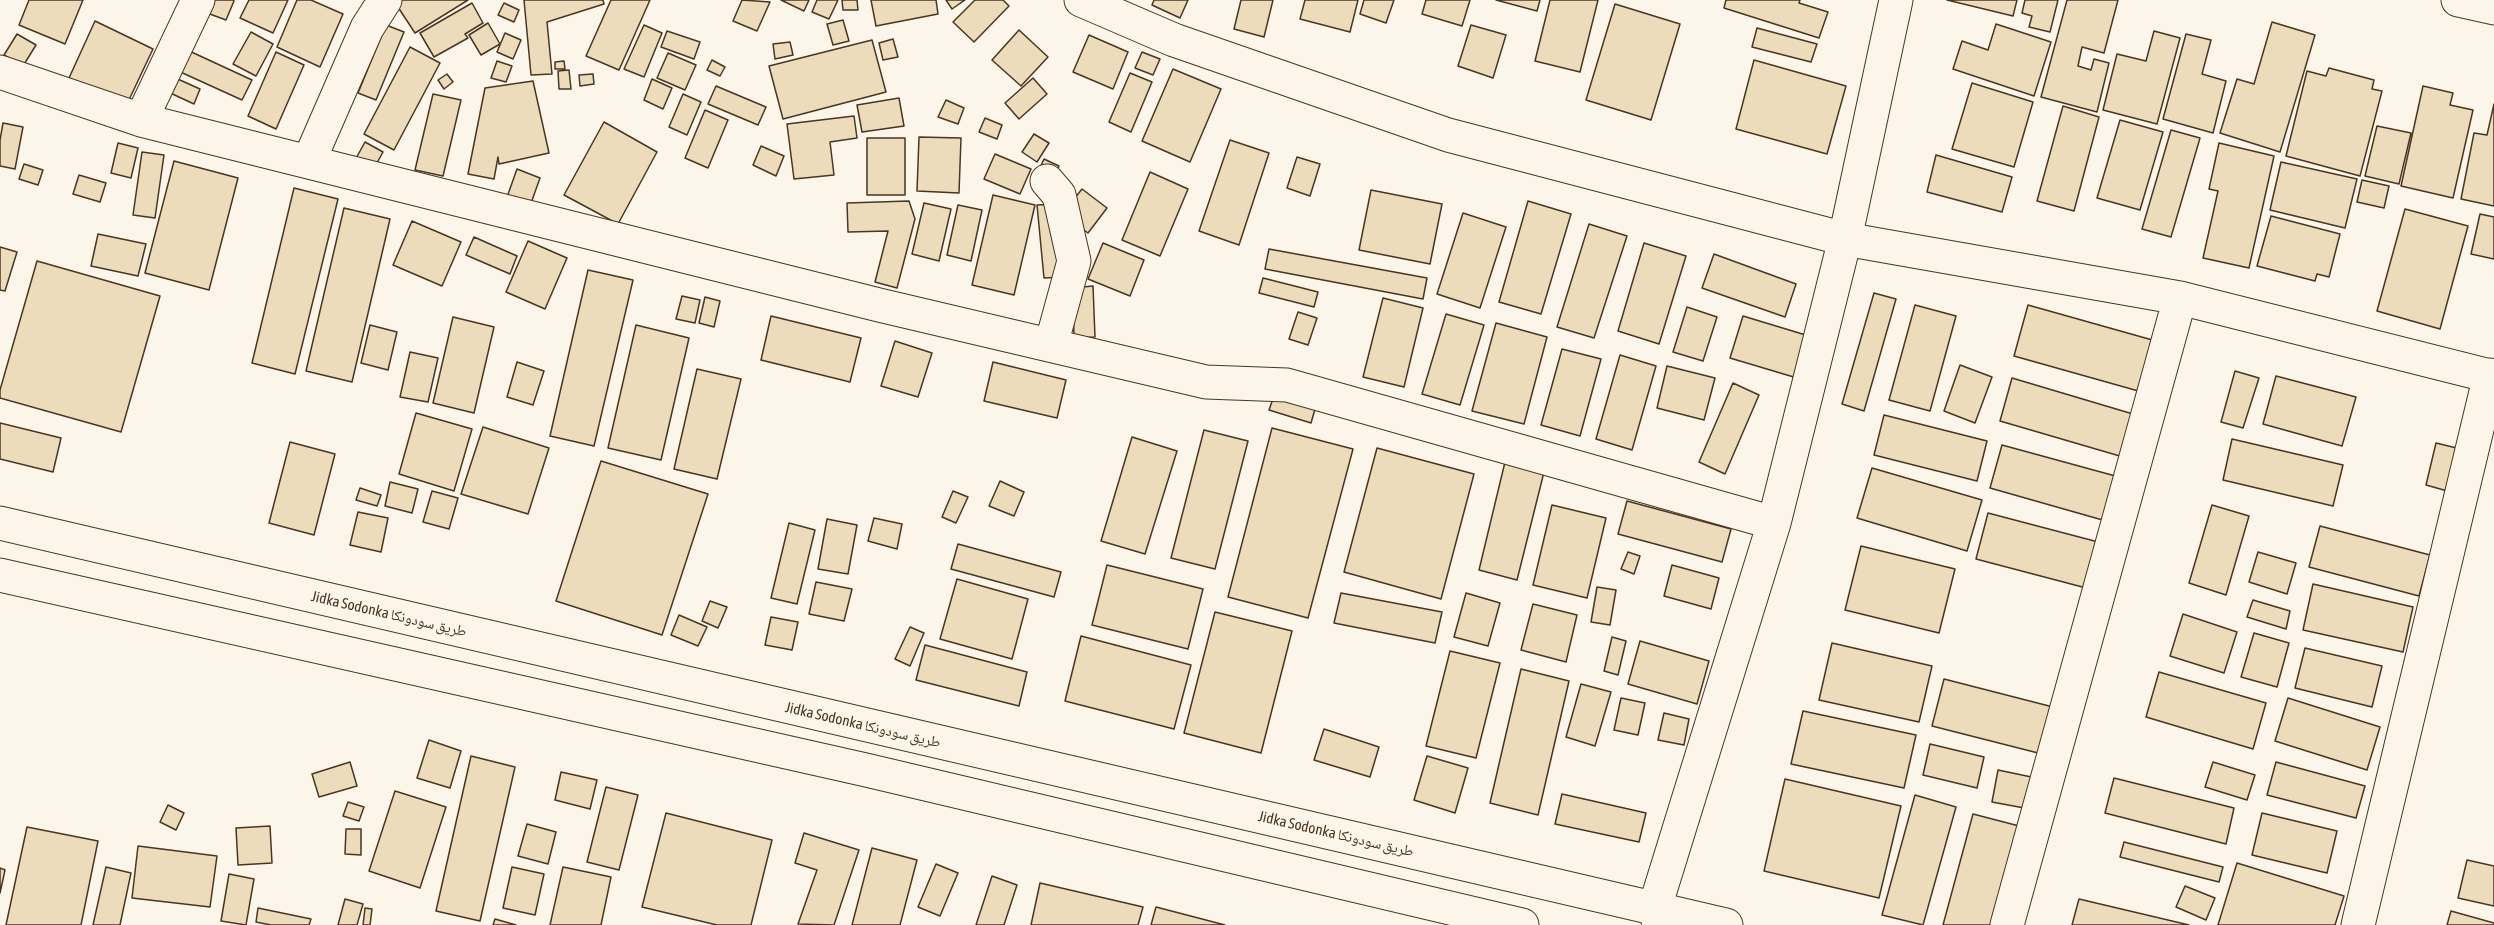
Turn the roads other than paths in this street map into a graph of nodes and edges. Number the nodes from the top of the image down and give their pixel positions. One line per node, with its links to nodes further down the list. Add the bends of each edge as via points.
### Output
1 (198, 0): 8 (street)
2 (385, 0): 9 (street, via 367,28)
3 (1081, 0): 11 (street, via 1174,40 1448,135)
4 (1896, 0): 11 (street)
5 (2458, 0): 6 (street)
6 (2494, 8)
7 (0, 72): 8 (street)
8 (141, 120): 9 (street)
9 (309, 162): 13 (street)
10 (1047, 181): 13 (street, via 1059,195 1074,261)
11 (1845, 239): 12 (street); 16 (street)
12 (2180, 298): 14 (street); 23 (street)
13 (1051, 345): 16 (street, via 1206,382 1287,384)
14 (2492, 376): 24 (street)
15 (0, 523): 18 (street, Jidka Sodonka طريق سودونكا)
16 (1774, 523): 20 (street)
17 (0, 575): 19 (street)
18 (877, 729): 19 (street); 20 (street, Jidka Sodonka طريق سودونكا)
19 (866, 770): 21 (street)
20 (1657, 916): 22 (street, Jidka Sodonka طريق سودونكا)
21 (1522, 925)
22 (1726, 925)
23 (2007, 925)
24 (2358, 925)

